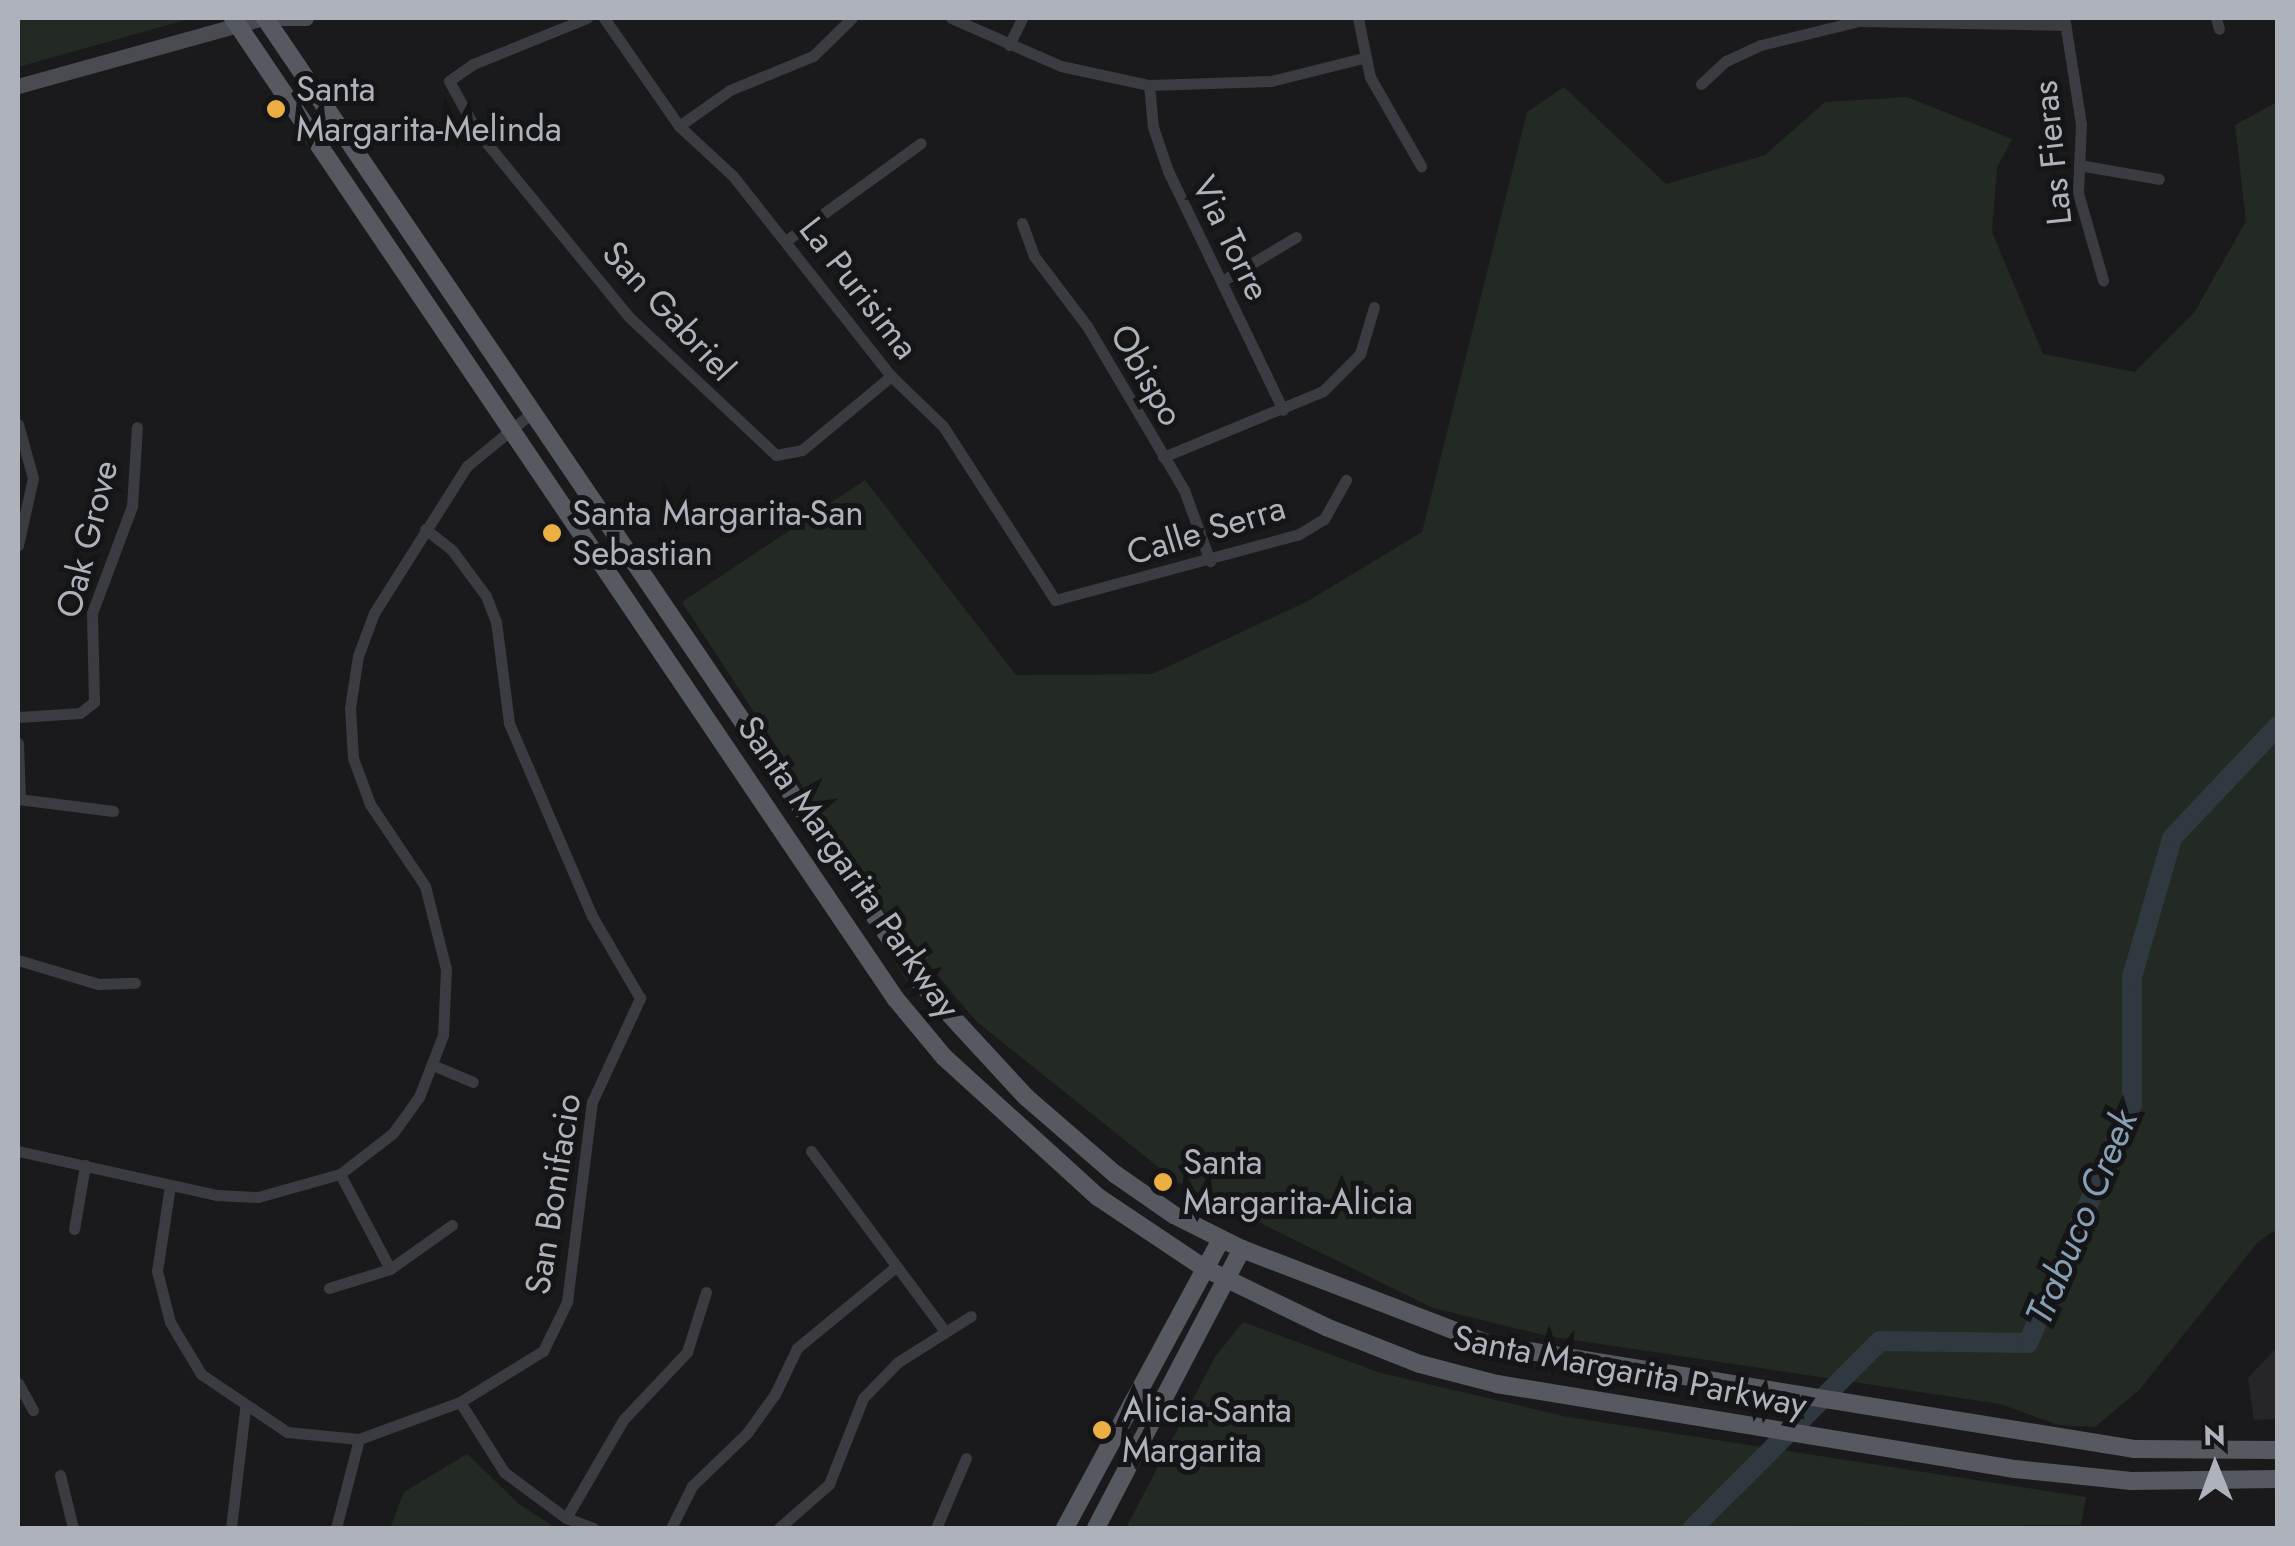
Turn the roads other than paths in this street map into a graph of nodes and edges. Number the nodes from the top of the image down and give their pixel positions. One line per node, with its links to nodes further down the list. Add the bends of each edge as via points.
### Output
1 (265, 18): 2 (main road); 10 (main road); 30 (main road, Santa Margarita Parkway)
2 (306, 18)
3 (587, 18): 28 (street, San Gabriel, via 449,80 476,130 628,316 776,455 802,450)
4 (604, 18): 17 (street, La Purisima)
5 (852, 18): 17 (street, via 813,56 717,97)
6 (951, 18): 12 (street)
7 (1022, 18): 12 (street)
8 (1358, 18): 13 (street)
9 (1859, 19): 11 (street); 14 (street, via 1762,45 1726,61)
10 (235, 21): 16 (main road); 33 (main road, Santa Margarita Parkway)
11 (2065, 21): 19 (street, Las Fieras, via 2082,124)
12 (1009, 45): 15 (street, via 1061,66)
13 (1362, 58): 15 (street, via 1272,82); 20 (street)
14 (1701, 84)
15 (1149, 85): 26 (street, Via Torre, via 1152,127 1168,171)
16 (18, 86)
17 (679, 126): 24 (street, La Purisima)
18 (921, 143): 24 (street)
19 (2079, 164): 21 (street); 25 (street, Las Fieras, via 2083,223)
20 (1421, 166)
21 (2159, 179)
22 (1022, 223): 34 (street, Obispo, via 1034,256 1087,326)
23 (1296, 237): 26 (street)
24 (787, 240): 28 (street, La Purisima)
25 (2104, 280)
26 (1222, 281): 29 (street, Via Torre)
27 (1374, 307): 29 (street, via 1370,336 1343,376)
28 (892, 376): 40 (street, La Purisima, via 943,426 1046,591)
29 (1283, 410): 34 (street)
30 (529, 415): 33 (street); 56 (main road, Santa Margarita Parkway, via 942,1009 1026,1098 1100,1162)
31 (18, 424): 36 (street, via 33,478)
32 (137, 427): 41 (street, Oak Grove, via 132,506 92,613 94,702 80,713)
33 (510, 428): 37 (street, via 467,466); 59 (main road, Santa Margarita Parkway, via 895,998 944,1057 1050,1158)
34 (1163, 457): 39 (street, Obispo, via 1184,490)
35 (1346, 480): 39 (street, Calle Serra, via 1324,519 1300,534)
36 (24, 511): 38 (street)
37 (424, 529): 47 (street, via 374,613 350,708 353,758 370,804 409,857 437,924 447,1006); 67 (street, San Bonifacio, via 452,550 486,596 496,622 509,723 592,916 640,998 592,1102 567,1302 543,1351)
38 (18, 546)
39 (1210, 561): 40 (street, Calle Serra)
40 (1059, 600)
41 (18, 717)
42 (18, 743): 43 (street)
43 (19, 799): 44 (street)
44 (113, 810)
45 (18, 960): 46 (street, via 98,984)
46 (135, 984)
47 (435, 1066): 48 (street); 52 (street, via 393,1134)
48 (472, 1082)
49 (18, 1151): 51 (street)
50 (810, 1152): 58 (street)
51 (85, 1165): 53 (street); 55 (street)
52 (340, 1174): 53 (street, via 258,1197); 60 (street)
53 (170, 1186): 68 (street, San Bonifacio, via 157,1270 170,1322 201,1374)
54 (452, 1225): 60 (street)
55 (74, 1229)
56 (1221, 1240): 57 (main road, Santa Margarita Parkway); 59 (main road)
57 (1242, 1249): 61 (main road); 71 (main road, Santa Margarita Parkway, via 1492,1344 2018,1433 2134,1448)
58 (896, 1266): 65 (street); 80 (street, via 796,1348 776,1394 747,1434 692,1486)
59 (1204, 1268): 61 (main road, Santa Margarita Parkway); 83 (main road)
60 (390, 1269): 62 (street)
61 (1227, 1279): 74 (main road, Santa Margarita Parkway, via 1420,1364 1588,1400 2015,1469 2131,1480); 84 (main road)
62 (329, 1288)
63 (706, 1292): 75 (street, via 688,1352 623,1420)
64 (972, 1316): 65 (street)
65 (944, 1330): 81 (street, via 898,1362 863,1398 829,1484)
66 (18, 1383): 69 (street)
67 (460, 1402): 70 (street, San Bonifacio); 75 (street, via 504,1472)
68 (245, 1408): 70 (street, San Bonifacio, via 287,1432); 77 (street)
69 (33, 1410)
70 (359, 1438): 78 (street)
71 (2278, 1450)
72 (966, 1458): 82 (street)
73 (60, 1476): 76 (street)
74 (2278, 1479)
75 (566, 1518): 79 (street)
76 (73, 1528)
77 (231, 1528)
78 (336, 1528)
79 (593, 1528)
80 (671, 1528)
81 (779, 1528)
82 (936, 1528)
83 (1065, 1528)
84 (1096, 1528)

